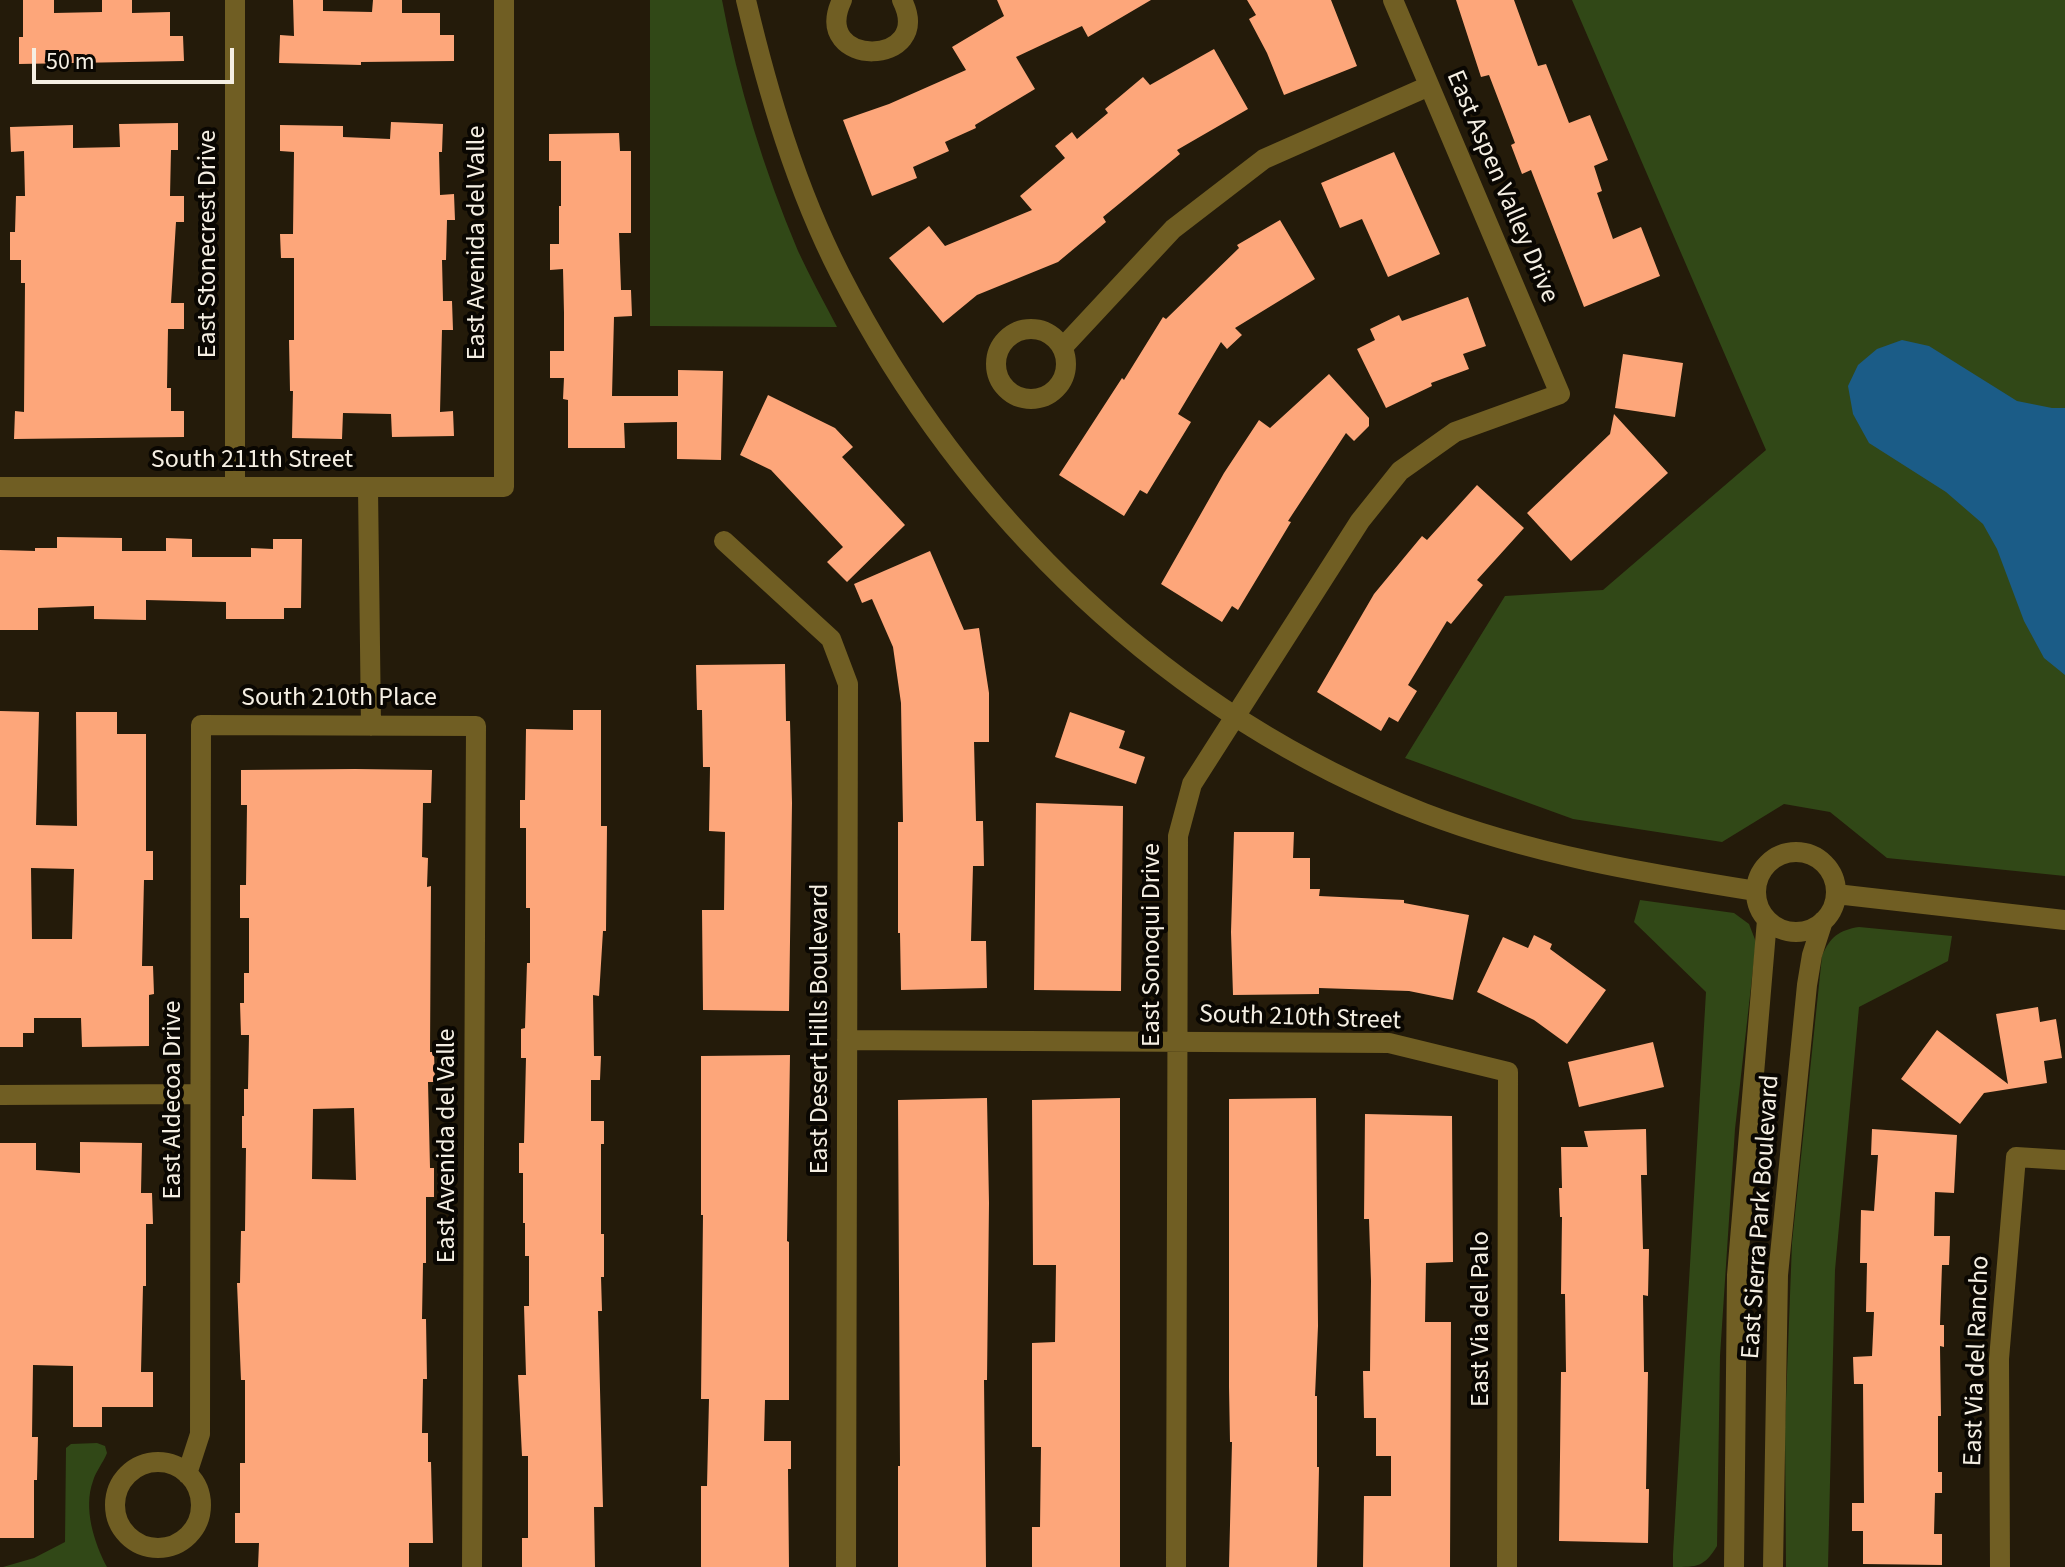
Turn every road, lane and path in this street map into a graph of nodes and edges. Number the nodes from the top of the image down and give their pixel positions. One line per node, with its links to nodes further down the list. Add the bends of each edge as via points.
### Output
1 (235, 0): 11 (street, East Stonecrest Drive)
2 (504, 0): 12 (street, East Avenida del Valle)
3 (746, 0): 15 (street, via 770,95 801,183 839,272 895,372 955,459 1031,548 1131,642)
4 (842, 0): 5 (street, via 837,13 841,35 858,51 870,54 893,47 902,38 907,15)
5 (902, 0)
6 (1393, 0): 7 (street, East Aspen Valley Drive)
7 (1429, 86): 8 (street, via 1264,159 1173,229); 9 (street, East Aspen Valley Drive)
8 (1063, 347)
9 (1560, 394): 15 (street, East Sonoqui Drive, via 1455,432 1400,471 1360,521)
10 (0, 487): 11 (street, South 211th Street)
11 (235, 487): 13 (street, South 211th Street)
12 (504, 487): 13 (street, South 211th Street)
13 (368, 488): 17 (street)
14 (724, 541): 24 (street, East Desert Hills Boulevard, via 831,639 848,684)
15 (1234, 717): 19 (street, via 1322,767 1424,813 1539,850); 25 (street, East Sonoqui Drive, via 1192,784 1178,836)
16 (201, 725): 17 (street, South 210th Place); 27 (street, East Aldecoa Drive)
17 (371, 726): 18 (street, South 210th Place)
18 (476, 726): 31 (street, East Avenida del Valle)
19 (1756, 891): 20 (street, via 1764,867 1797,852 1821,861); 21 (street)
20 (1836, 894): 22 (street); 23 (street)
21 (1767, 920): 23 (street, via 1789,932); 35 (street, East Sierra Park Boulevard, via 1737,1275)
22 (2065, 920)
23 (1823, 921): 36 (street, East Sierra Park Boulevard, via 1807,985 1778,1275)
24 (847, 1040): 25 (street, South 210th Street); 32 (street, East Desert Hills Boulevard)
25 (1178, 1042): 26 (street, South 210th Street, via 1389,1043); 33 (street, East Sonoqui Drive)
26 (1508, 1072): 34 (street, East Via del Palo)
27 (200, 1094): 28 (street); 30 (street, East Aldecoa Drive, via 200,1434)
28 (0, 1095)
29 (2065, 1160): 37 (street, East Via del Rancho, via 2016,1157 1999,1359)
30 (187, 1474): 30 (street, via 176,1465 147,1463 123,1479 114,1506 124,1532 135,1542 162,1549 187,1537 201,1513 201,1498)
31 (472, 1567)
32 (846, 1567)
33 (1176, 1567)
34 (1507, 1567)
35 (1734, 1567)
36 (1773, 1567)
37 (2000, 1567)

